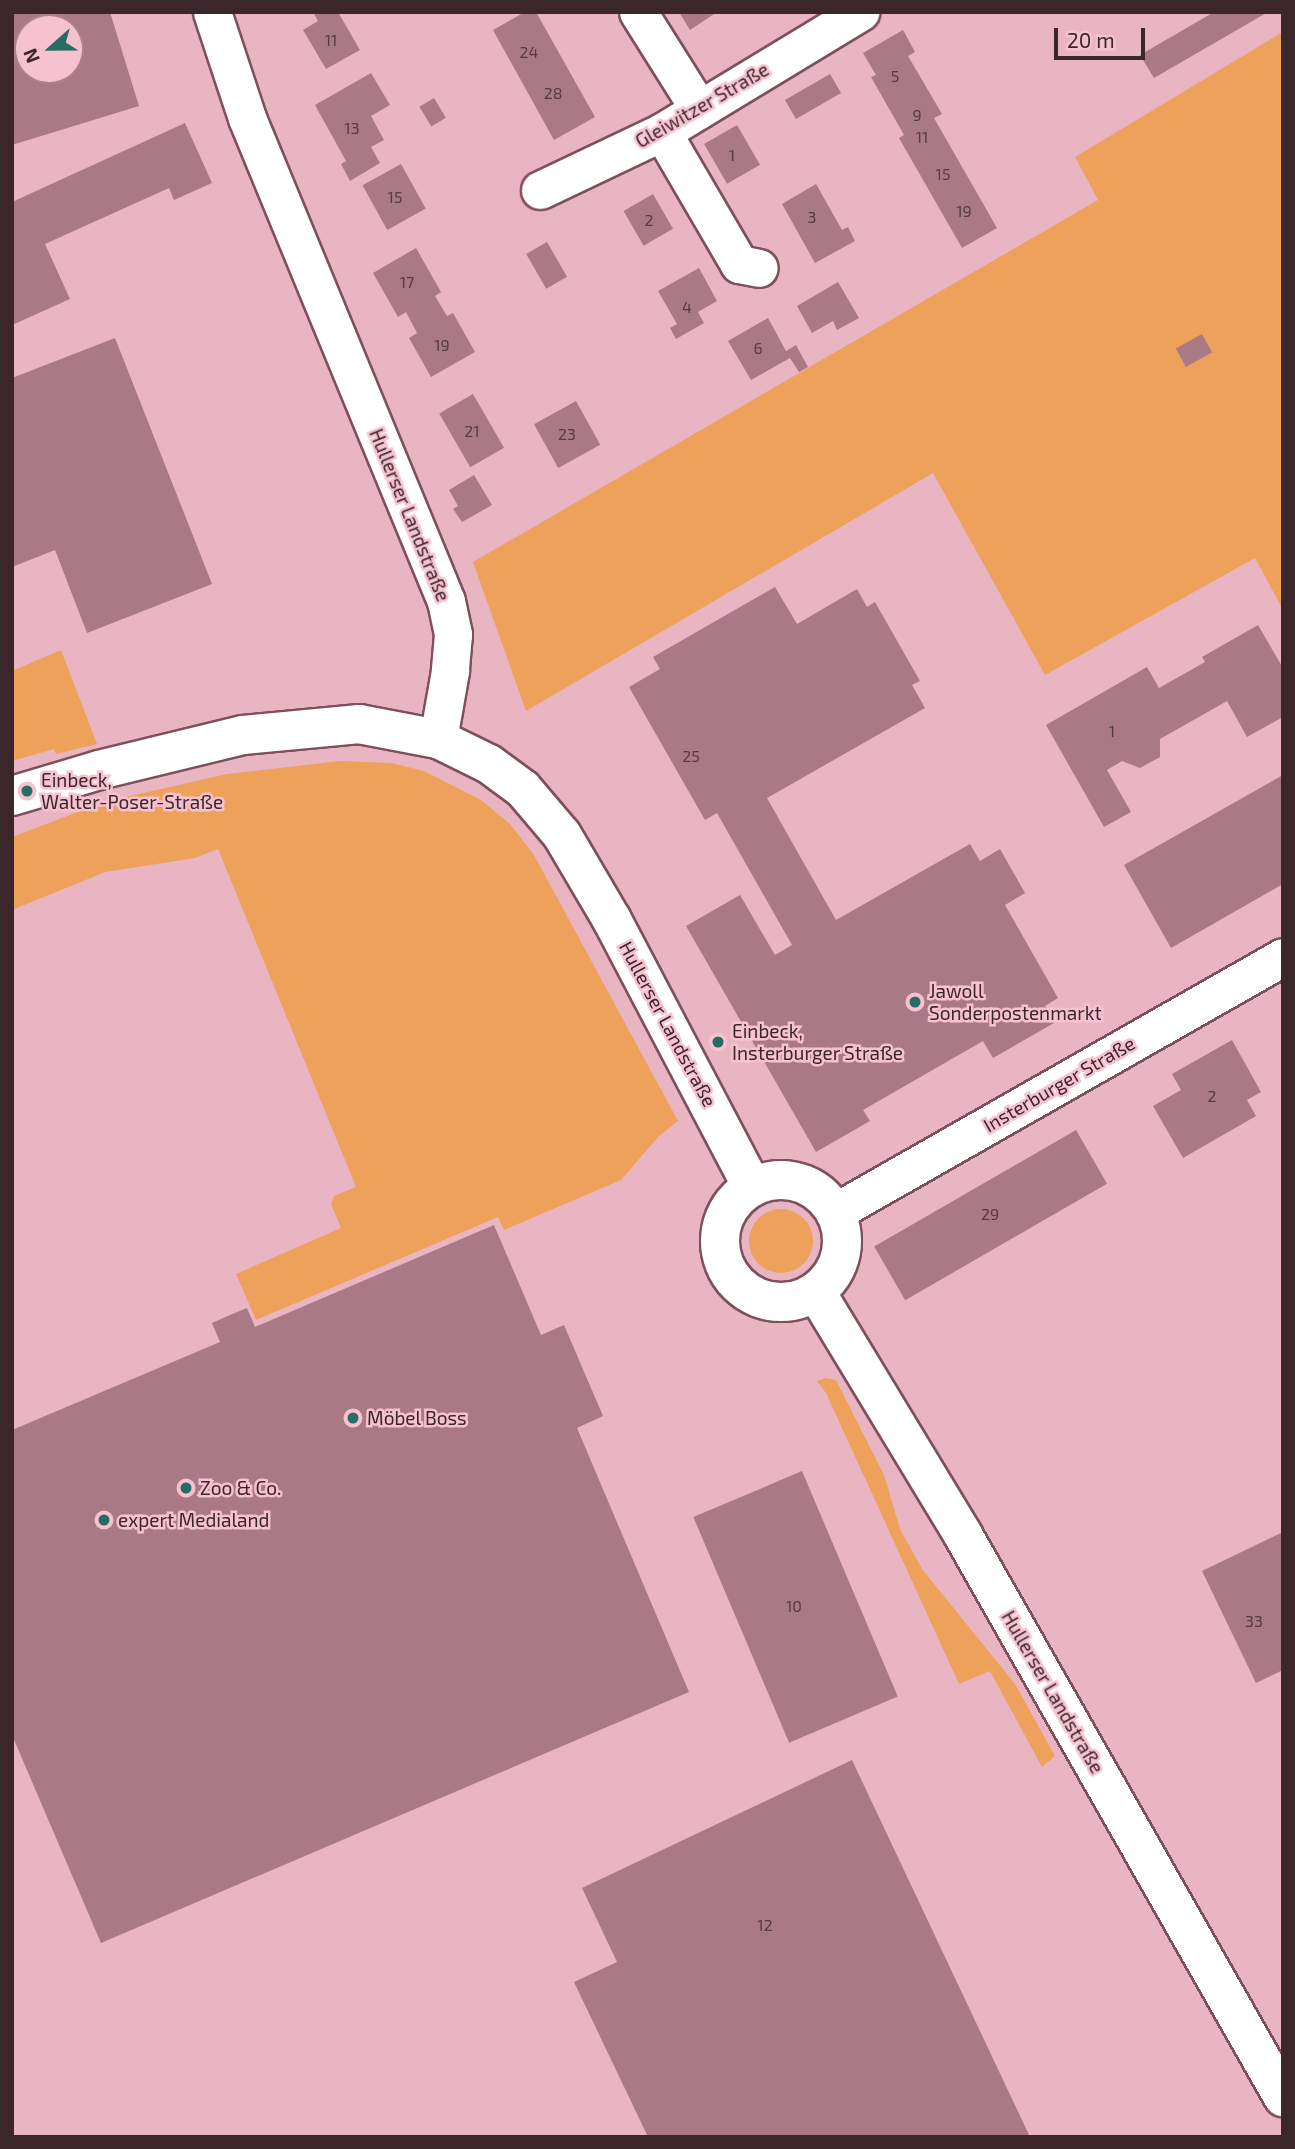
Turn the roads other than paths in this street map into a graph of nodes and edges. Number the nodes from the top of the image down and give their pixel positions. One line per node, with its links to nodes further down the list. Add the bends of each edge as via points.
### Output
1 (212, 12): 8 (street, Hullerser Landstraße, via 247,118 446,601 453,634)
2 (638, 12): 4 (street)
3 (860, 12): 4 (street, Gleiwitzer Straße)
4 (699, 109): 5 (street, Gleiwitzer Straße)
5 (662, 132): 6 (street, Gleiwitzer Straße); 7 (street, via 738,264)
6 (540, 190)
7 (759, 268)
8 (438, 739): 9 (street, via 359,724 243,735); 11 (street, Hullerser Landstraße, via 489,764 523,789 562,835 612,920)
9 (12, 796)
10 (1283, 957): 12 (street, Insterburger Straße)
11 (752, 1187): 12 (street, via 771,1181 808,1186); 13 (street, via 725,1216 720,1236 725,1266 744,1291 762,1301 783,1303)
12 (835, 1212): 13 (street, via 842,1252 835,1272)
13 (816, 1292): 14 (street, Hullerser Landstraße, via 963,1535)
14 (1283, 2096)

